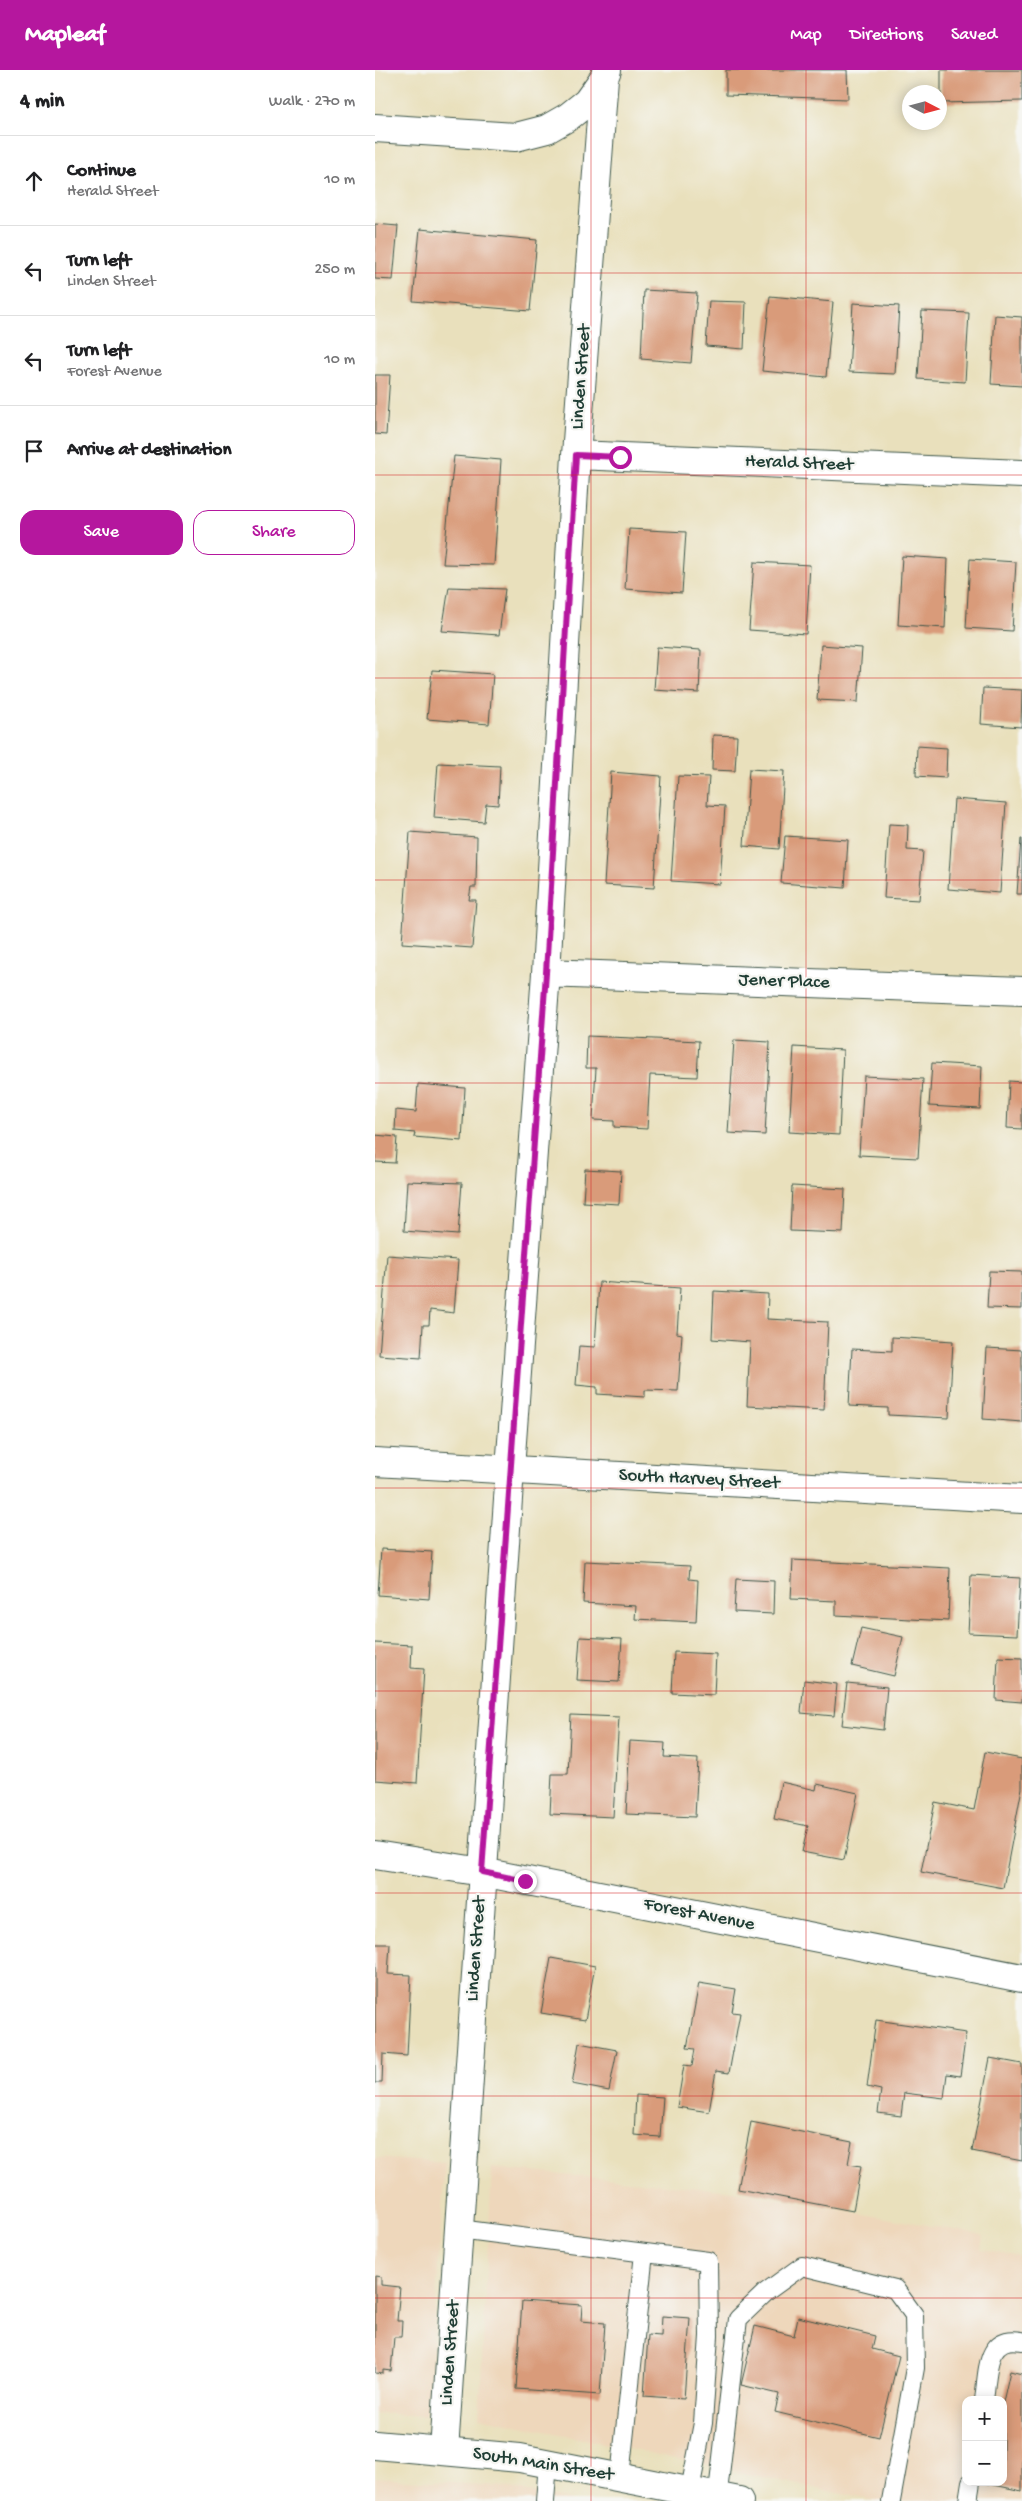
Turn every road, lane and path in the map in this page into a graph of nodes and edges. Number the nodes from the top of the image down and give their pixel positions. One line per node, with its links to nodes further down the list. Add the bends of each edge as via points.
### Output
1 (605, 74): 2 (street, via 587,102 568,117 547,129 516,137); 3 (street, Linden Street)
2 (375, 128)
3 (576, 455): 4 (street, Herald Street); 5 (street, Linden Street)
4 (1022, 474)
5 (546, 973): 6 (street, Jener Place); 8 (street, Linden Street)
6 (1022, 991)
7 (375, 1462): 8 (street, South Harvey Street)
8 (510, 1469): 9 (street, South Harvey Street); 11 (street, Linden Street)
9 (1022, 1499)
10 (375, 1855): 11 (street, Forest Avenue)
11 (482, 1872): 12 (street, Forest Avenue); 13 (street, Linden Street)
12 (1022, 1978)
13 (459, 2229): 14 (lane); 18 (street, Linden Street)
14 (645, 2253): 20 (lane); 22 (lane, via 709,2261 709,2336 703,2423)
15 (1022, 2341): 16 (lane, via 1010,2339 1000,2342 991,2356)
16 (985, 2396)
17 (375, 2445): 18 (street, South Main Street)
18 (444, 2451): 19 (street, South Main Street)
19 (548, 2463): 20 (street, South Main Street); 24 (lane)
20 (620, 2477): 22 (street, South Main Street)
21 (970, 2486): 26 (lane)
22 (690, 2490): 23 (street, South Main Street)
23 (725, 2500): 25 (lane, via 738,2319 766,2292 802,2266 895,2289 914,2315 915,2368)
24 (545, 2501)
25 (891, 2501)
26 (968, 2501)

